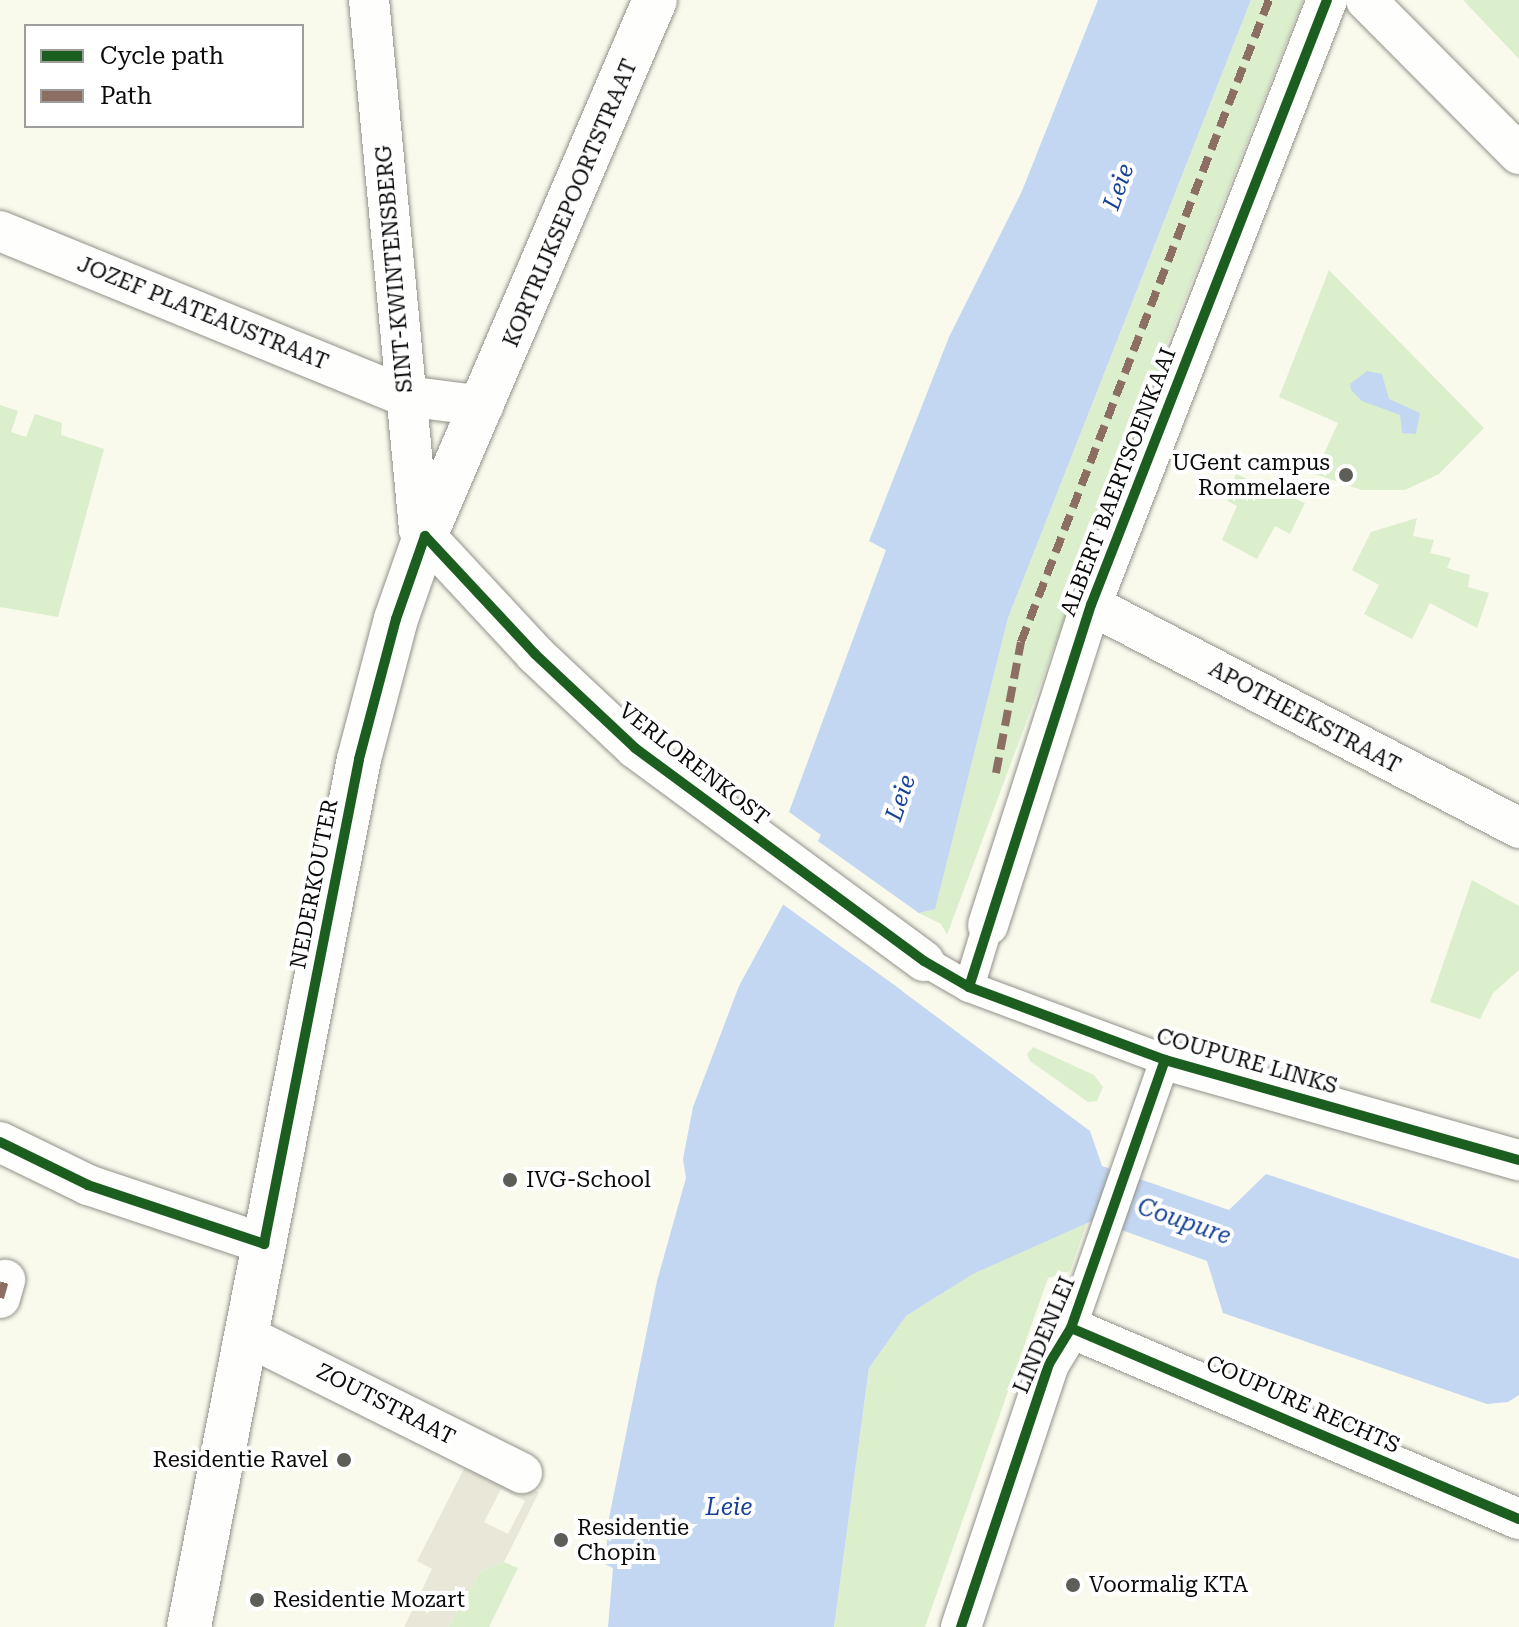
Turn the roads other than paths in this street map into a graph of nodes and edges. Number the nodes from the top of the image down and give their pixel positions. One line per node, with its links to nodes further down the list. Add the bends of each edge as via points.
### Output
1 (369, 0): 7 (street, SINT-KWINTENSBERG)
2 (655, 0): 8 (street, KORTRIJKSEPOORTSTRAAT)
3 (1327, 0): 10 (street, ALBERT BAERTSOENKAAI)
4 (1366, 0): 5 (street)
5 (1519, 154)
6 (0, 231): 7 (street, JOZEF PLATEAUSTRAAT)
7 (405, 396): 8 (street); 9 (street, SINT-KWINTENSBERG, via 419,529)
8 (483, 406): 9 (street, KORTRIJKSEPOORTSTRAAT)
9 (425, 536): 13 (street, VERLORENKOST, via 535,654 635,748); 18 (street, NEDERKOUTER, via 362,743)
10 (1091, 605): 11 (street, APOTHEEKSTRAAT); 12 (street, ALBERT BAERTSOENKAAI)
11 (1519, 828)
12 (988, 925): 14 (street, ALBERT BAERTSOENKAAI)
13 (924, 961): 14 (street, VERLORENKOST)
14 (969, 987): 15 (street, COUPURE LINKS)
15 (1165, 1060): 17 (street, COUPURE LINKS); 19 (street, LINDENLEI)
16 (0, 1142): 18 (street, via 88,1185)
17 (1519, 1160)
18 (264, 1244): 20 (street, NEDERKOUTER)
19 (1071, 1328): 22 (street, COUPURE RECHTS, via 1115,1342); 24 (street, LINDENLEI, via 1049,1364)
20 (249, 1337): 21 (street, ZOUTSTRAAT); 23 (street, NEDERKOUTER)
21 (522, 1473)
22 (1519, 1519)
23 (189, 1627)
24 (961, 1627)

